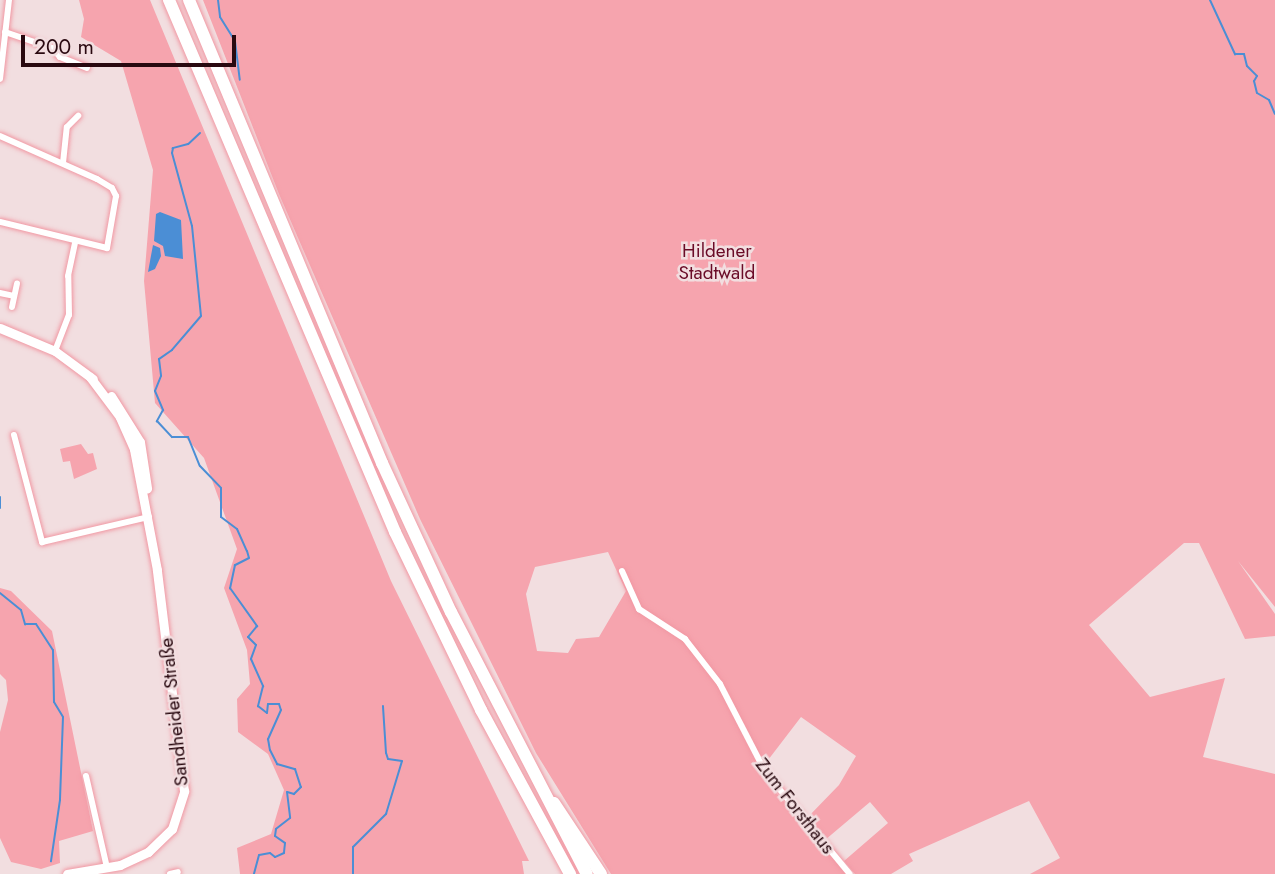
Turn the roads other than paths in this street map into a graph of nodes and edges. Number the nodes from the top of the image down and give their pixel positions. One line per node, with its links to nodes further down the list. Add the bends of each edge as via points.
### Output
1 (9, 0): 4 (street)
2 (169, 0): 26 (highway, via 390,519 481,710)
3 (189, 0): 22 (highway, via 382,463)
4 (5, 32): 5 (street, via 52,48 60,57); 6 (street)
5 (87, 68)
6 (0, 79)
7 (78, 116): 9 (street, via 67,127)
8 (0, 136): 9 (street)
9 (63, 163): 11 (street, via 112,188 116,196 107,248)
10 (0, 222): 11 (street)
11 (75, 243): 17 (street, via 68,276 69,315)
12 (17, 284): 14 (street)
13 (0, 293): 14 (street)
14 (14, 296): 15 (street)
15 (12, 307)
16 (0, 328): 17 (street, Sandheider Straße)
17 (55, 351): 19 (street, Sandheider Straße, via 118,403 140,442)
18 (14, 435): 19 (street, via 42,542)
19 (149, 517): 24 (street, Sandheider Straße, via 178,715 184,790 181,811 166,837)
20 (622, 571): 31 (street, Zum Forsthaus, via 639,609 692,647 730,701 766,773)
21 (86, 776): 23 (street)
22 (542, 790): 29 (highway); 30 (highway, via 569,820)
23 (107, 868): 24 (street, Sandheider Straße); 27 (street, Sandheider Straße)
24 (121, 869)
25 (178, 872): 28 (street)
26 (569, 873)
27 (67, 874)
28 (170, 874)
29 (587, 874)
30 (601, 874)
31 (850, 874)

